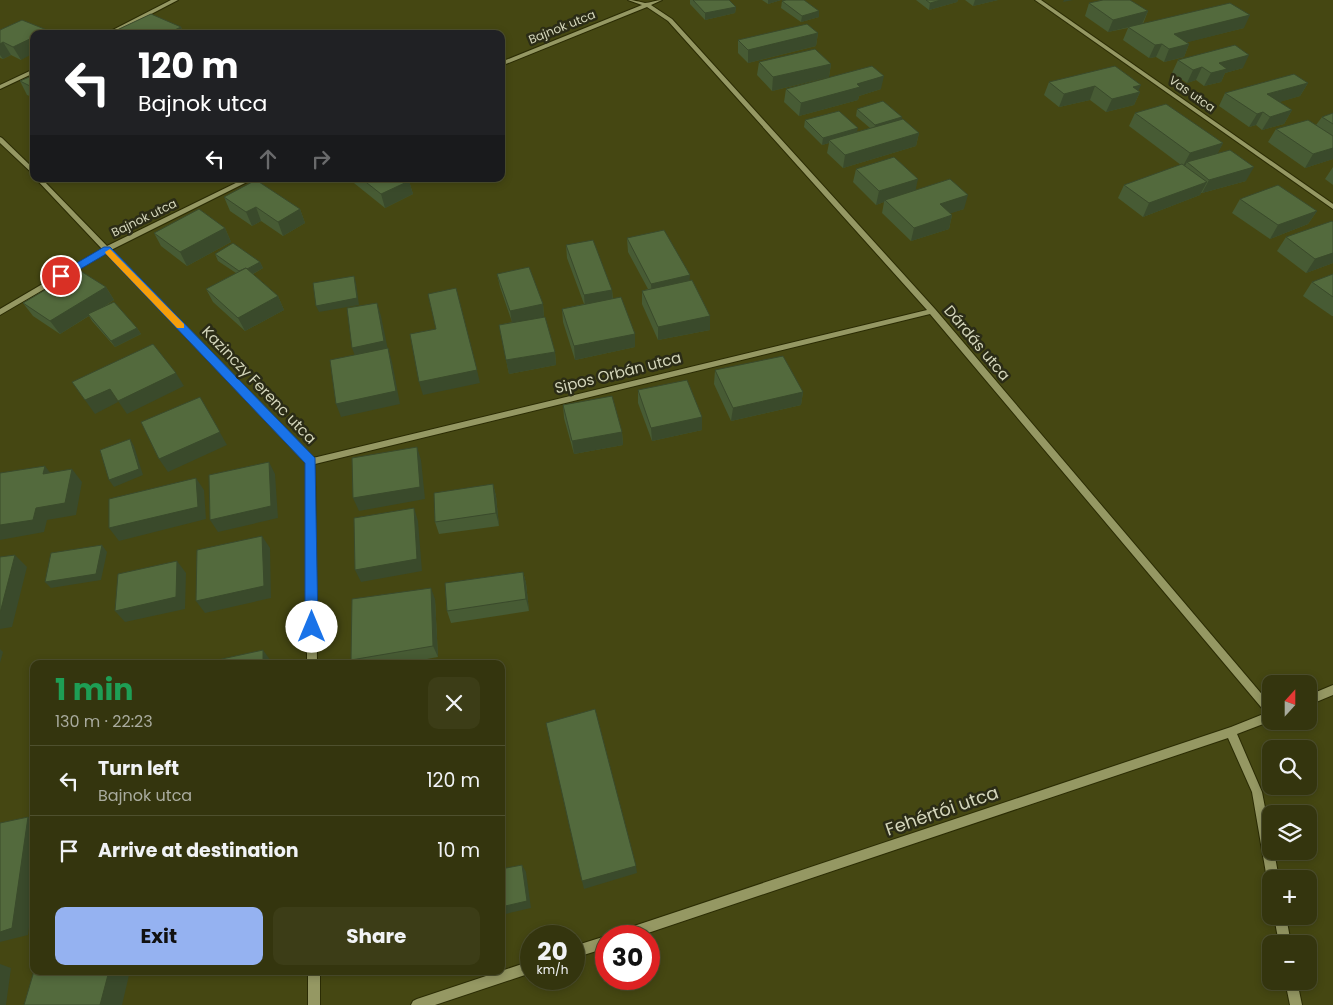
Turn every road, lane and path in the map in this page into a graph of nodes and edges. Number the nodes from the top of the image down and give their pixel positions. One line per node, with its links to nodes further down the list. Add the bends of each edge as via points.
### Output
1 (176, 0): 6 (street)
2 (631, 0): 5 (street, Dárdás utca)
3 (660, 0): 5 (street, Bajnok utca)
4 (1038, 0): 14 (street, Vas utca)
5 (648, 5): 7 (street, Bajnok utca); 16 (street, Dárdás utca, via 670,20)
6 (116, 30)
7 (505, 62)
8 (30, 72): 9 (street)
9 (0, 87)
10 (0, 138): 11 (street)
11 (30, 169)
12 (42, 182): 15 (street, Kazinczy Ferenc utca)
13 (243, 182): 15 (street, Bajnok utca)
14 (1333, 207)
15 (107, 249): 17 (street, Bajnok utca); 18 (street, Kazinczy Ferenc utca)
16 (932, 311): 18 (street, Sipos Orbán utca); 22 (street, Dárdás utca)
17 (0, 312)
18 (311, 462): 19 (street, Kazinczy Ferenc utca)
19 (312, 660)
20 (1333, 690): 21 (street)
21 (1318, 696)
22 (1262, 703)
23 (1262, 718): 24 (street, Fehértói utca)
24 (1230, 732): 25 (street, via 1257,792); 26 (street, Fehértói utca)
25 (1271, 870)
26 (655, 925)
27 (520, 971): 31 (street)
28 (314, 975): 30 (street)
29 (1293, 990): 32 (street)
30 (314, 1005)
31 (417, 1005)
32 (1296, 1005)

